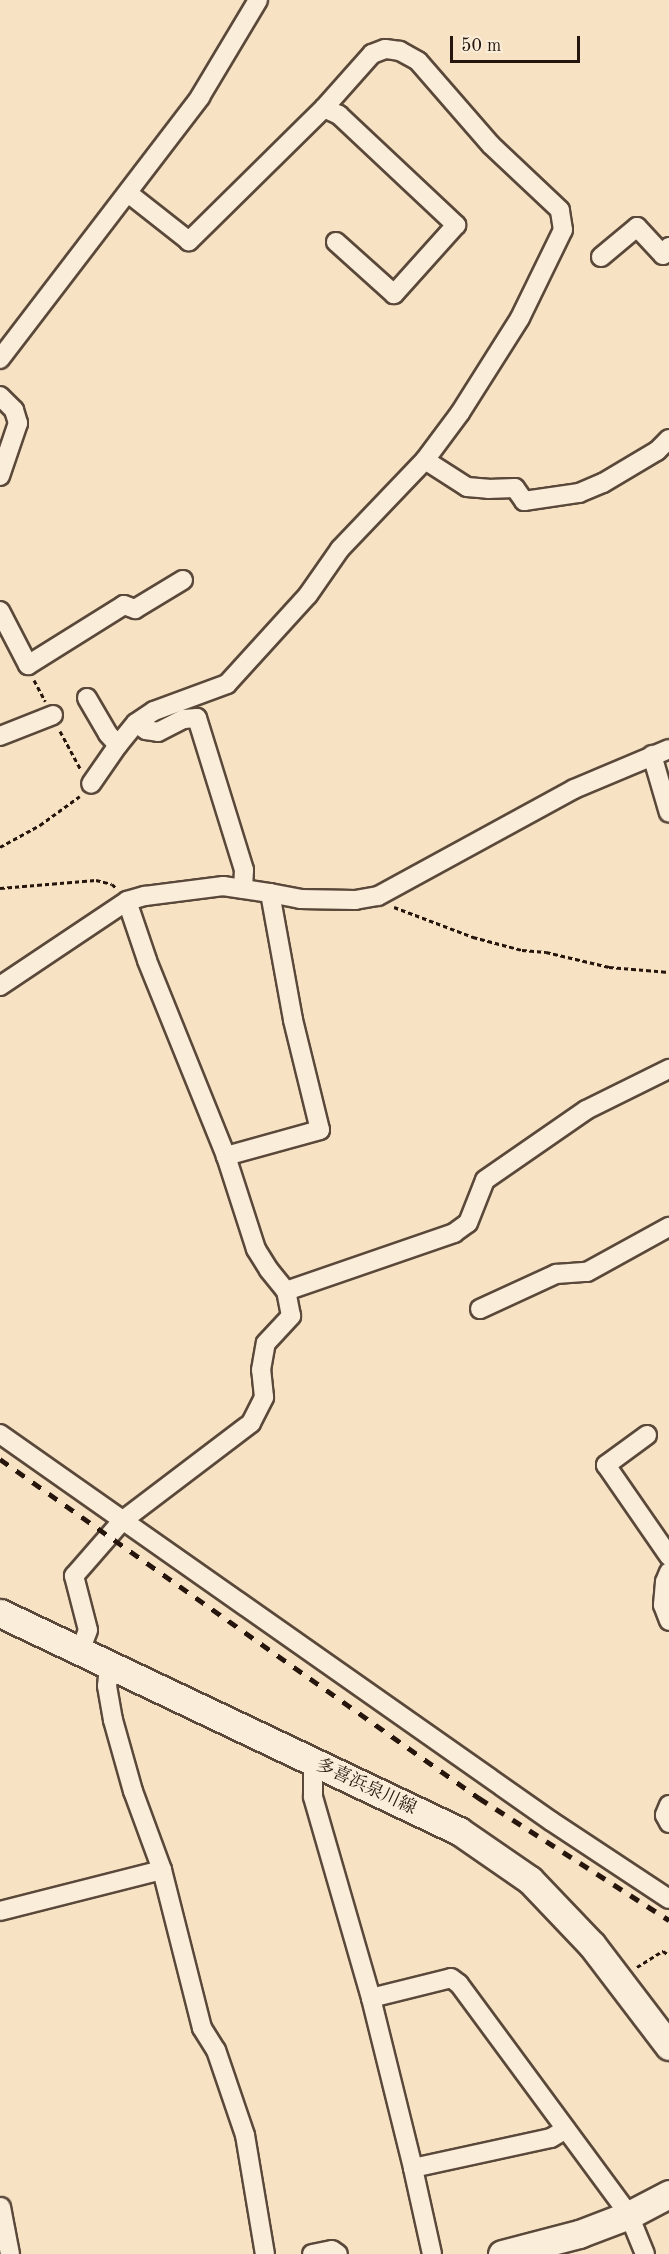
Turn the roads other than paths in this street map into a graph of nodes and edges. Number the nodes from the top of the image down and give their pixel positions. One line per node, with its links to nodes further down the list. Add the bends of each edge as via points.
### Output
1 (258, 0): 3 (street, via 200,97)
2 (324, 108): 3 (street, via 189,241); 4 (street, via 339,116 456,225 394,294); 10 (street, via 372,54 386,49 400,51 418,61 491,145 560,210 563,230 520,318)
3 (128, 193): 7 (street)
4 (336, 242)
5 (669, 247): 6 (street, via 663,255 637,227)
6 (602, 257)
7 (0, 359)
8 (0, 396): 11 (street, via 14,410 18,423)
9 (669, 439): 10 (street, via 657,452 579,493 524,501 515,488 466,487)
10 (425, 460): 16 (street, via 340,549 308,595 227,684 154,711)
11 (0, 476)
12 (183, 580): 13 (street, via 135,609 124,605 28,665)
13 (0, 611)
14 (87, 698): 18 (street)
15 (53, 715): 17 (street)
16 (136, 723): 18 (street); 23 (street, via 158,732 184,719 196,718 244,870)
17 (0, 736)
18 (118, 745): 21 (street)
19 (669, 749): 20 (street)
20 (652, 755): 22 (street); 24 (street, via 574,789 378,896 356,900 300,899)
21 (91, 784)
22 (669, 813)
23 (243, 889): 24 (street); 25 (street, via 224,886)
24 (270, 893): 28 (street, via 293,1020 320,1130)
25 (127, 901): 26 (street); 28 (street)
26 (0, 986)
27 (669, 1069): 30 (street, via 586,1110 485,1180 468,1223 454,1233)
28 (226, 1156): 30 (street, via 256,1249)
29 (669, 1227): 31 (street, via 586,1272 556,1274)
30 (286, 1291): 34 (street, via 291,1316 266,1343 261,1370 264,1397 251,1423)
31 (480, 1309)
32 (0, 1434): 34 (street)
33 (647, 1435): 35 (street, via 606,1465)
34 (122, 1521): 39 (street, via 74,1576 88,1630); 45 (street)
35 (669, 1556)
36 (669, 1572): 38 (street, via 663,1605)
37 (0, 1613): 39 (main road, 多喜浜泉川線)
38 (669, 1621)
39 (80, 1651): 40 (main road, 多喜浜泉川線)
40 (109, 1664): 41 (main road, 多喜浜泉川線); 44 (street, via 107,1686 113,1720 133,1791)
41 (313, 1762): 47 (street, via 313,1797); 48 (main road, 多喜浜泉川線, via 459,1831 530,1880 592,1945)
42 (669, 1805): 43 (street, via 665,1815)
43 (669, 1823)
44 (162, 1870): 46 (street); 55 (street, via 202,2028 216,2050 245,2135)
45 (669, 1899)
46 (0, 1911)
47 (371, 1998): 49 (street, via 451,1978); 50 (street)
48 (669, 2046)
49 (566, 2128): 50 (street, via 551,2138); 53 (street)
50 (413, 2168): 58 (street)
51 (669, 2194): 53 (main road)
52 (1, 2207): 54 (street)
53 (629, 2215): 59 (main road, via 579,2234); 60 (street)
54 (10, 2254)
55 (265, 2254)
56 (312, 2254): 57 (street, via 332,2250)
57 (338, 2254)
58 (432, 2254)
59 (501, 2254)
60 (645, 2254)

